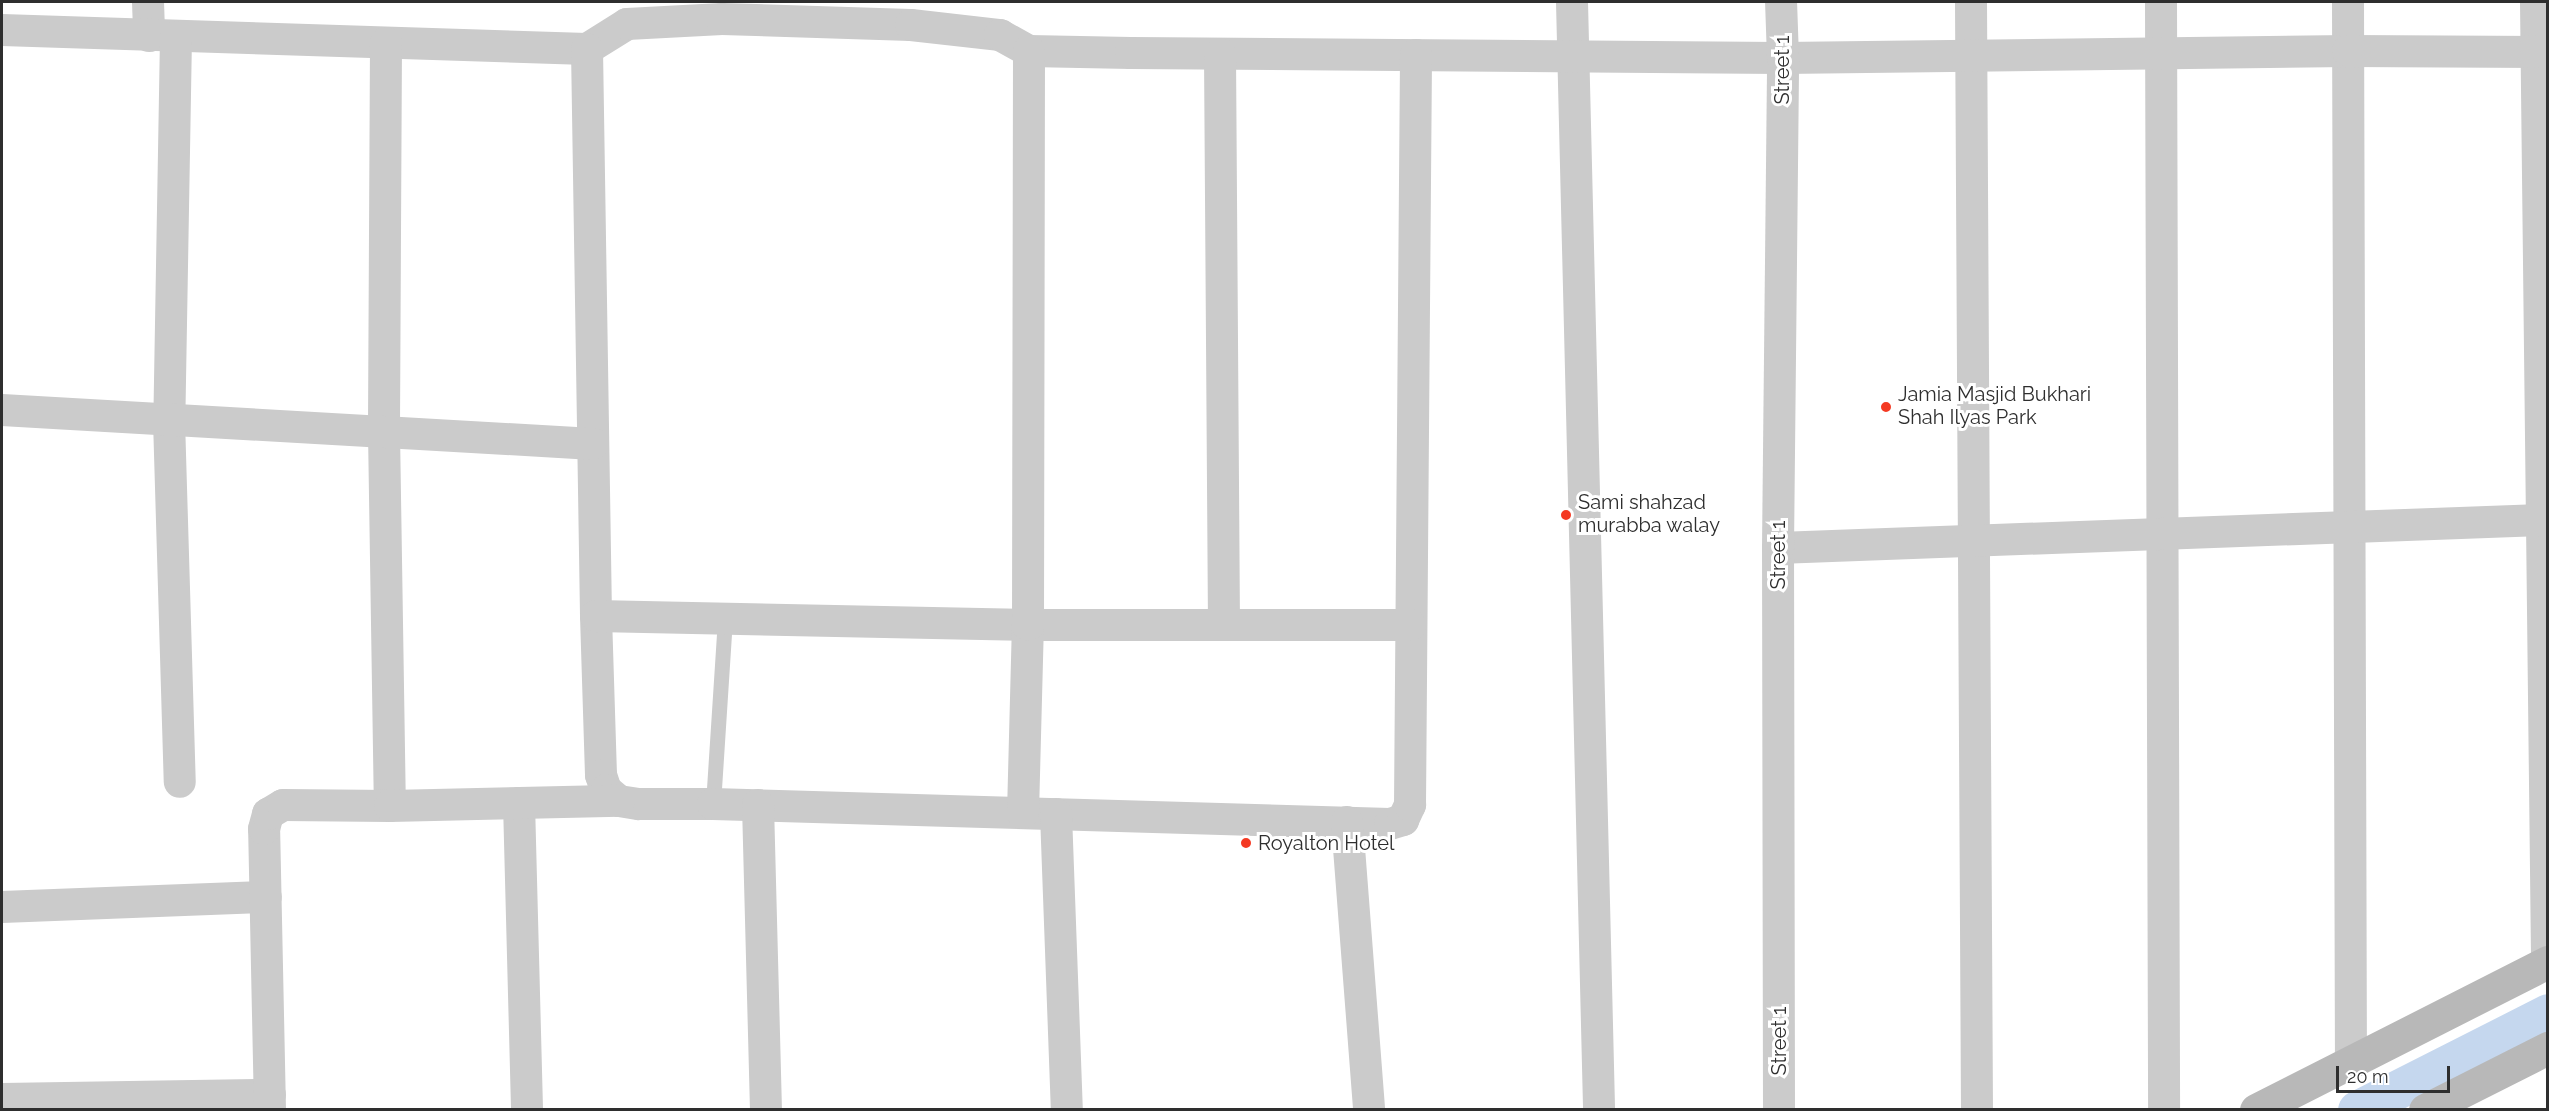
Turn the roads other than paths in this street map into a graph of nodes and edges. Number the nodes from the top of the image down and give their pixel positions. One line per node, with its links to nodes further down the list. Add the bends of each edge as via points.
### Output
1 (148, 2): 11 (street)
2 (1572, 2): 21 (street)
3 (1781, 2): 22 (street, Street 1)
4 (1971, 2): 20 (street)
5 (2161, 2): 18 (street)
6 (2348, 2): 15 (street)
7 (2536, 2): 16 (street)
8 (722, 10): 9 (street); 13 (street, via 627,24)
9 (911, 13): 14 (street, via 1000,35)
10 (2, 30): 11 (street)
11 (163, 37): 12 (street); 24 (street)
12 (386, 43): 13 (street); 25 (street)
13 (586, 49): 26 (street)
14 (1029, 51): 17 (street); 34 (street)
15 (2348, 51): 16 (street); 18 (street); 28 (street)
16 (2542, 52): 27 (street)
17 (1220, 54): 19 (street); 35 (street)
18 (2162, 54): 20 (street); 29 (street)
19 (1416, 55): 21 (street); 36 (street)
20 (1971, 56): 22 (street); 30 (street)
21 (1573, 57): 22 (street); 57 (street)
22 (1783, 58): 31 (street, Street 1)
23 (2, 410): 24 (street)
24 (169, 420): 25 (street); 37 (street)
25 (384, 432): 26 (street); 42 (street)
26 (593, 444): 32 (street)
27 (2541, 520): 28 (street); 48 (street)
28 (2348, 527): 29 (street); 50 (street)
29 (2163, 534): 30 (street); 60 (street)
30 (1972, 540): 31 (street); 59 (street)
31 (1778, 548): 58 (street, Street 1)
32 (596, 616): 33 (street); 38 (street, via 601,775 606,790)
33 (725, 618): 34 (street); 40 (lane)
34 (1028, 625): 35 (street); 43 (street)
35 (1224, 625): 36 (street)
36 (1410, 625): 45 (street, via 1410,806 1403,820 1390,824)
37 (180, 782)
38 (620, 801): 39 (street); 40 (street)
39 (519, 803): 42 (street); 53 (street)
40 (713, 804): 41 (street)
41 (758, 805): 43 (street); 54 (street)
42 (390, 806): 46 (street, via 283,805 268,814 264,830)
43 (1023, 813): 44 (street)
44 (1056, 814): 45 (street); 55 (street)
45 (1347, 822): 56 (street)
46 (266, 897): 47 (street); 52 (street)
47 (2, 907)
48 (2547, 962): 50 (street)
49 (2547, 1048): 62 (street)
50 (2351, 1063): 61 (street)
51 (2, 1099): 52 (street)
52 (270, 1102)
53 (526, 1110)
54 (766, 1110)
55 (1067, 1110)
56 (1369, 1110)
57 (1599, 1110)
58 (1779, 1110)
59 (1977, 1110)
60 (2163, 1110)
61 (2256, 1110)
62 (2425, 1110)

